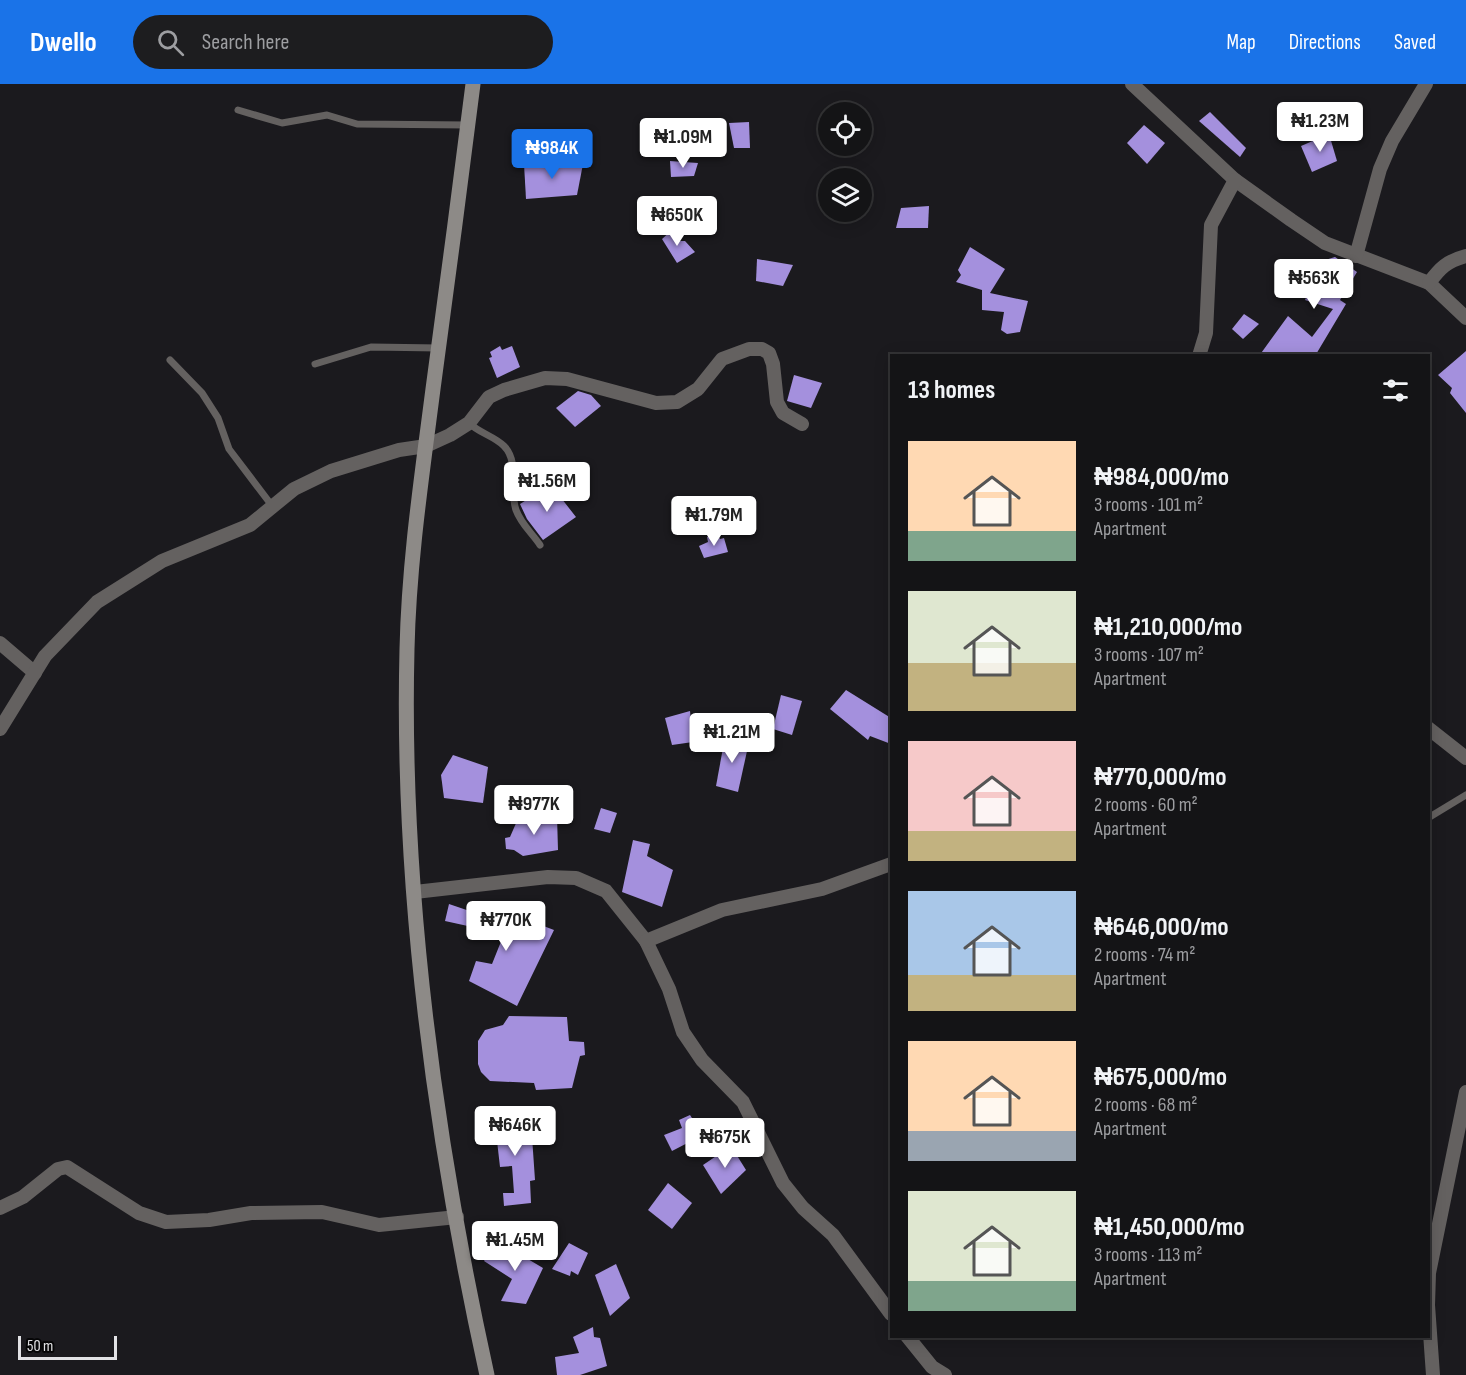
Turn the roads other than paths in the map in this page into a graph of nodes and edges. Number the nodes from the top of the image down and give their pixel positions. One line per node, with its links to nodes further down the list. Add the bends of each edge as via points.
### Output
1 (473, 84): 5 (main road)
2 (1132, 84): 6 (street)
3 (1426, 84): 7 (street, via 1380,169)
4 (238, 110): 5 (lane, via 282,123 327,115 357,124)
5 (468, 125): 11 (main road)
6 (1235, 180): 7 (street, via 1325,243); 12 (street, via 1211,225 1208,311)
7 (1356, 256): 9 (street)
8 (1466, 256): 9 (street, via 1442,266)
9 (1429, 283): 10 (street)
10 (1466, 318)
11 (439, 348): 14 (lane, via 371,347); 17 (main road)
12 (1200, 354)
13 (170, 360): 18 (lane, via 202,393 218,418 229,449)
14 (315, 364)
15 (469, 423): 16 (street, via 489,398 545,378 594,385 656,403 677,402 698,389 722,359 749,349 762,349 769,353 773,364 777,402 783,413); 17 (street); 19 (lane, via 505,447 512,462 515,508 524,527)
16 (802, 424)
17 (426, 446): 18 (street, via 399,450 331,471 294,489); 28 (main road, via 413,541 407,650)
18 (273, 507): 21 (street, via 250,525 162,561 97,602)
19 (540, 545)
20 (0, 643): 21 (street)
21 (35, 673): 22 (street)
22 (0, 729)
23 (1430, 730): 24 (street)
24 (1466, 758)
25 (1466, 795): 26 (lane)
26 (1430, 817)
27 (890, 864): 29 (street, via 822,889 722,910)
28 (415, 892): 29 (street, via 548,877 576,878 606,891); 32 (main road, via 418,964)
29 (646, 942): 34 (street, via 669,989 683,1032 702,1060 743,1102 783,1183 833,1235)
30 (1466, 1092): 33 (street)
31 (0, 1208): 32 (street, via 67,1167 139,1213 166,1222 251,1213 322,1212 379,1225)
32 (457, 1217): 37 (main road)
33 (1430, 1268)
34 (890, 1313)
35 (909, 1338): 38 (street, via 932,1367)
36 (1430, 1338): 39 (street)
37 (487, 1375)
38 (945, 1375)
39 (1432, 1375)

